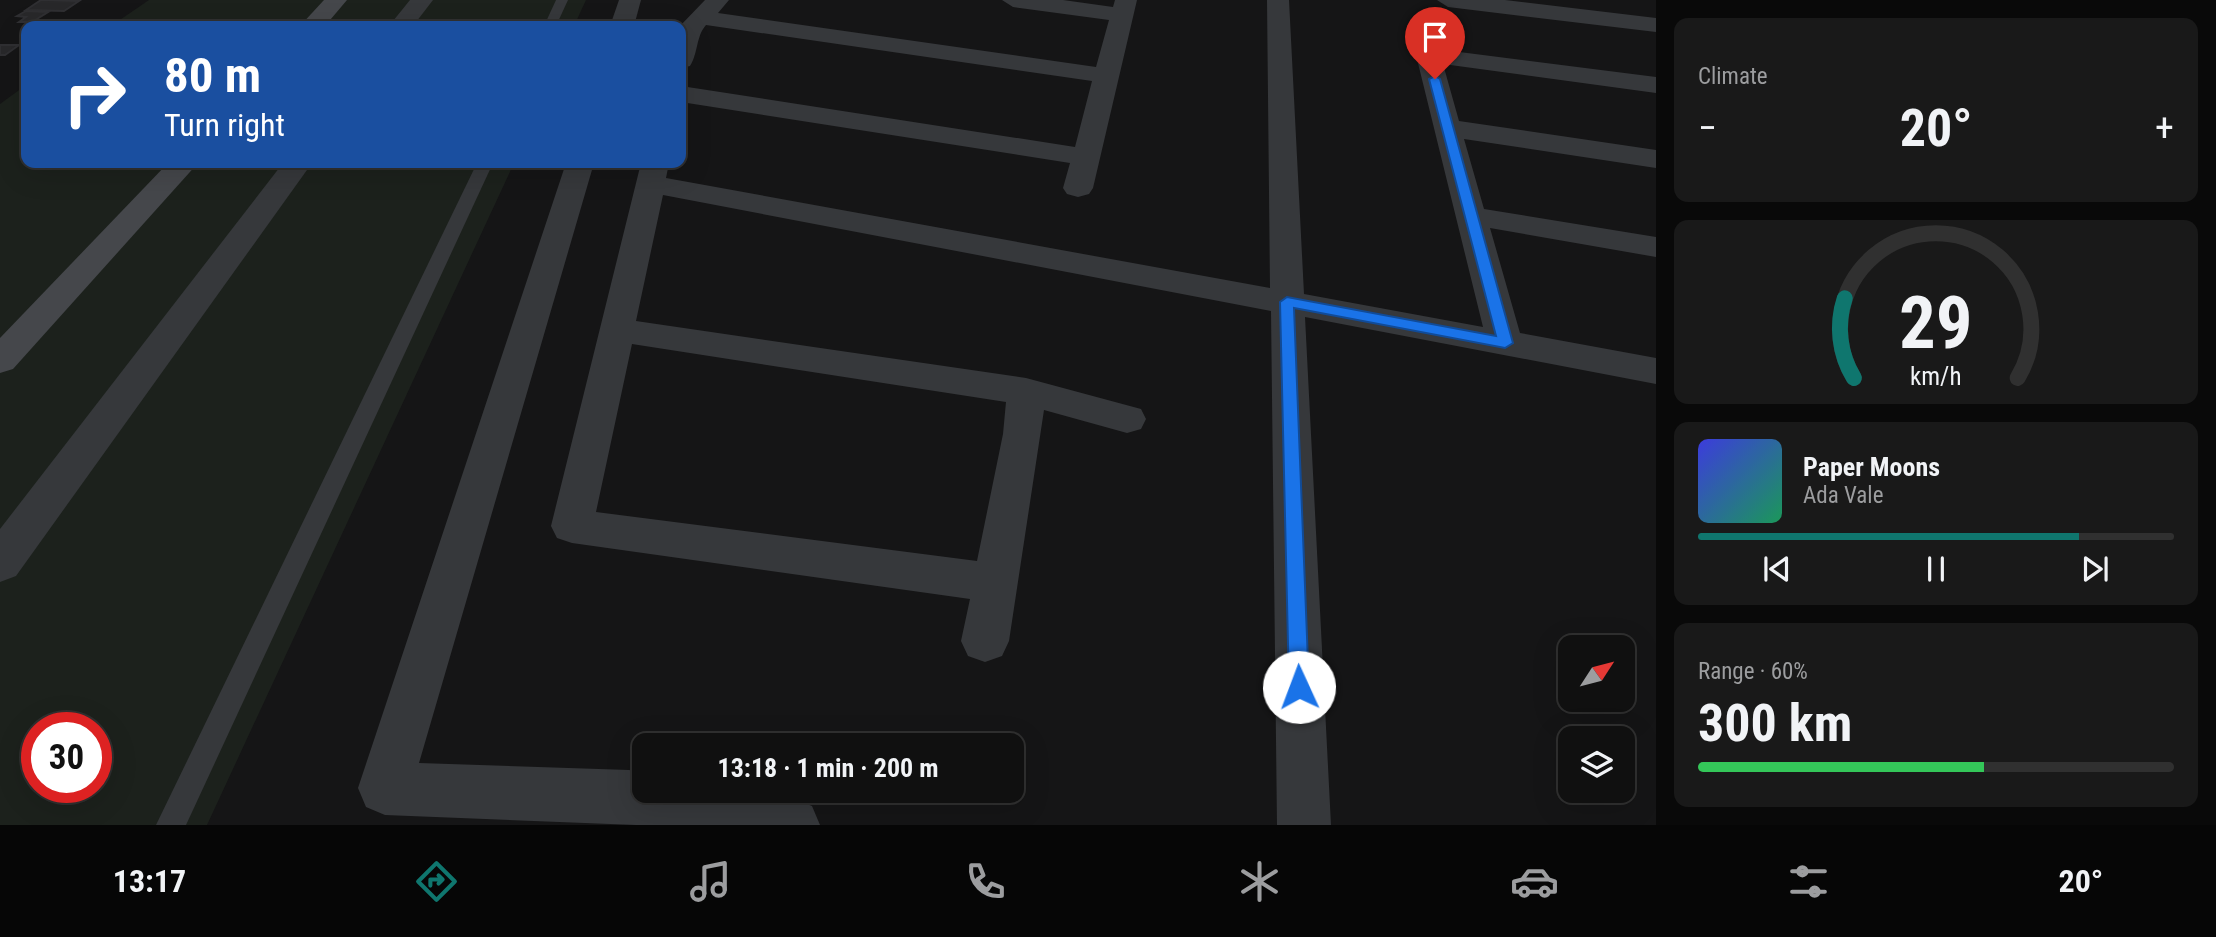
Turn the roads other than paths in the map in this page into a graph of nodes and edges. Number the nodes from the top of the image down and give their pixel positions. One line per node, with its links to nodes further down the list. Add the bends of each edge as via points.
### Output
1 (336, 0): 10 (main road)
2 (422, 0): 11 (street)
3 (562, 0): 12 (lane)
4 (631, 0): 13 (street)
5 (1013, 0): 9 (street)
6 (1278, 0): 30 (street)
7 (1448, 0): 14 (street)
8 (710, 8): 15 (street, via 691,27); 16 (street)
9 (1124, 8): 16 (street)
10 (317, 21)
11 (405, 21)
12 (552, 21)
13 (624, 21)
14 (1656, 25)
15 (686, 44)
16 (1107, 76): 20 (street)
17 (1656, 85): 19 (street, via 1428,55)
18 (686, 95): 20 (street)
19 (1448, 128): 21 (street); 28 (street)
20 (1087, 157): 27 (street)
21 (1656, 159)
22 (179, 168): 33 (main road)
23 (294, 168): 37 (street)
24 (483, 168): 40 (lane)
25 (578, 168): 41 (street, via 385,788 629,797)
26 (652, 173): 30 (street); 31 (street)
27 (1079, 188)
28 (1472, 216): 29 (street); 32 (street)
29 (1656, 247)
30 (1287, 302): 32 (street); 42 (street)
31 (617, 330): 35 (street); 38 (street, via 572,526)
32 (1505, 343): 34 (street)
33 (0, 360)
34 (1656, 371)
35 (1026, 392): 36 (street); 38 (street, via 1023,434)
36 (1127, 419)
37 (0, 563)
38 (995, 583): 39 (street)
39 (985, 641)
40 (171, 825)
41 (793, 825)
42 (1304, 825)

